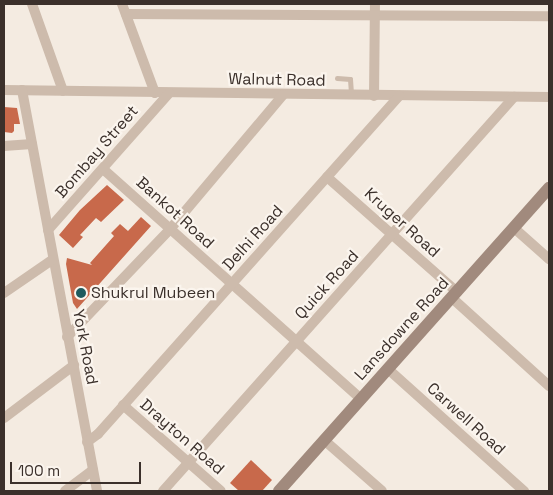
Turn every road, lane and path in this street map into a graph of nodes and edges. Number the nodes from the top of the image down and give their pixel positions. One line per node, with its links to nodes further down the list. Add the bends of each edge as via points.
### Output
1 (32, 4): 9 (street)
2 (375, 4): 4 (street)
3 (124, 9): 4 (street); 10 (street)
4 (375, 15): 5 (street); 14 (street)
5 (549, 16)
6 (337, 78): 13 (lane, via 350,79)
7 (4, 90): 8 (street, Walnut Road)
8 (22, 90): 9 (street, Walnut Road); 18 (street, York Road)
9 (63, 91): 10 (street, Walnut Road)
10 (156, 93): 11 (street, Walnut Road)
11 (169, 93): 12 (street, Walnut Road); 20 (street, Bombay Street)
12 (283, 95): 13 (street, Walnut Road); 23 (street)
13 (351, 96): 14 (street, Walnut Road)
14 (374, 96): 15 (street, Walnut Road)
15 (399, 96): 16 (street, Walnut Road); 21 (street, Delhi Road)
16 (514, 97): 17 (street, Walnut Road); 26 (street, Quick Road)
17 (549, 97)
18 (32, 144): 19 (street); 25 (street, York Road)
19 (4, 146)
20 (103, 169): 23 (street, Bankot Road); 25 (street, Bombay Street)
21 (327, 177): 26 (street, Kruger Road); 29 (street, Delhi Road)
22 (549, 188): 24 (street, Lansdowne Road)
23 (171, 228): 29 (street, Bankot Road); 32 (street)
24 (514, 228): 27 (street); 31 (street, Lansdowne Road)
25 (48, 230): 28 (street, York Road)
26 (392, 235): 31 (street, Kruger Road); 33 (street, Quick Road)
27 (549, 259)
28 (52, 260): 30 (street); 32 (street, York Road)
29 (232, 285): 33 (street, Bankot Road); 38 (street, Delhi Road)
30 (4, 293)
31 (454, 295): 35 (street, Lansdowne Road); 36 (street, Kruger Road)
32 (67, 337): 34 (street, York Road)
33 (296, 342): 37 (street, Bankot Road); 42 (street, Quick Road)
34 (74, 365): 39 (street); 41 (street, York Road)
35 (388, 369): 37 (street, Lansdowne Road); 50 (street, Carwell Road)
36 (549, 386)
37 (361, 399): 40 (street, Lansdowne Road)
38 (123, 405): 41 (street, Delhi Road); 42 (street, Drayton Road)
39 (4, 418)
40 (324, 440): 48 (street, Lansdowne Road); 49 (street)
41 (87, 442): 43 (street, York Road)
42 (188, 463): 46 (street, Quick Road); 47 (street, Drayton Road)
43 (93, 470): 44 (street); 45 (street, York Road)
44 (65, 491)
45 (97, 491)
46 (163, 491)
47 (221, 491)
48 (279, 491)
49 (382, 491)
50 (524, 491)

